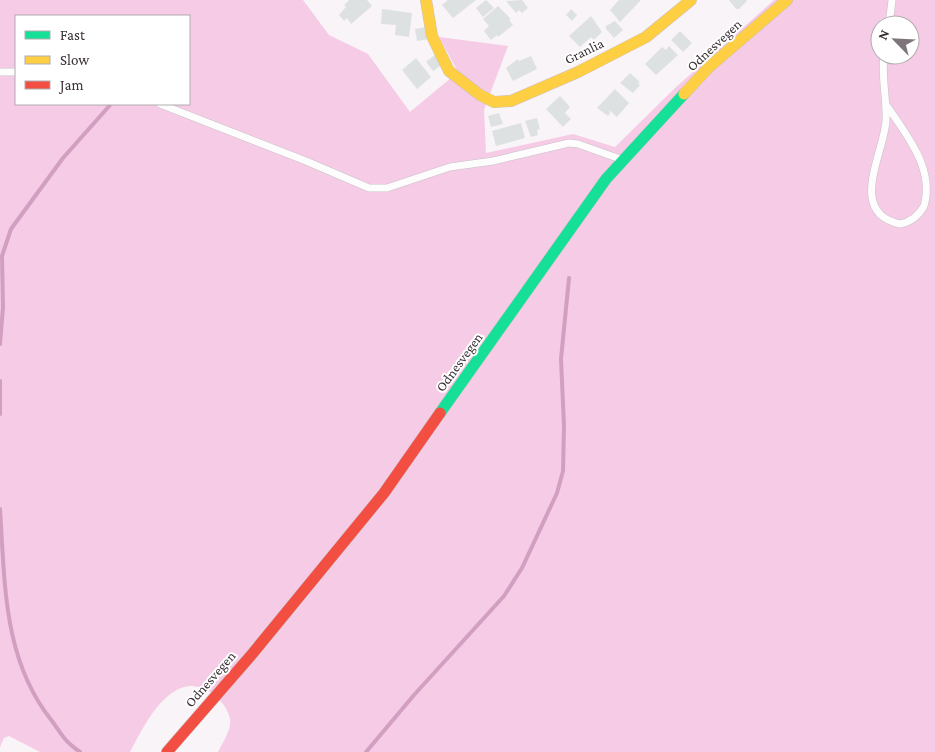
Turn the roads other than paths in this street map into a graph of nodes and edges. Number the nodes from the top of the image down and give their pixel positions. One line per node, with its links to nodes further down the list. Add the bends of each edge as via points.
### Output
1 (426, 0): 2 (main road, Granlia, via 432,36 449,71 494,102 511,101 646,37)
2 (691, 0)
3 (787, 0): 11 (main road, Odnesvegen, via 709,67)
4 (892, 0): 5 (lane)
5 (890, 15)
6 (884, 65): 10 (lane)
7 (0, 72): 8 (lane)
8 (15, 72)
9 (163, 105): 11 (lane, via 368,188 387,188 450,167 493,161 569,143)
10 (887, 106): 10 (lane, via 886,127 871,190 874,204 882,217 900,224 919,214 929,186 919,151)
11 (623, 160): 12 (main road, Odnesvegen, via 606,179 384,493)
12 (167, 752)

